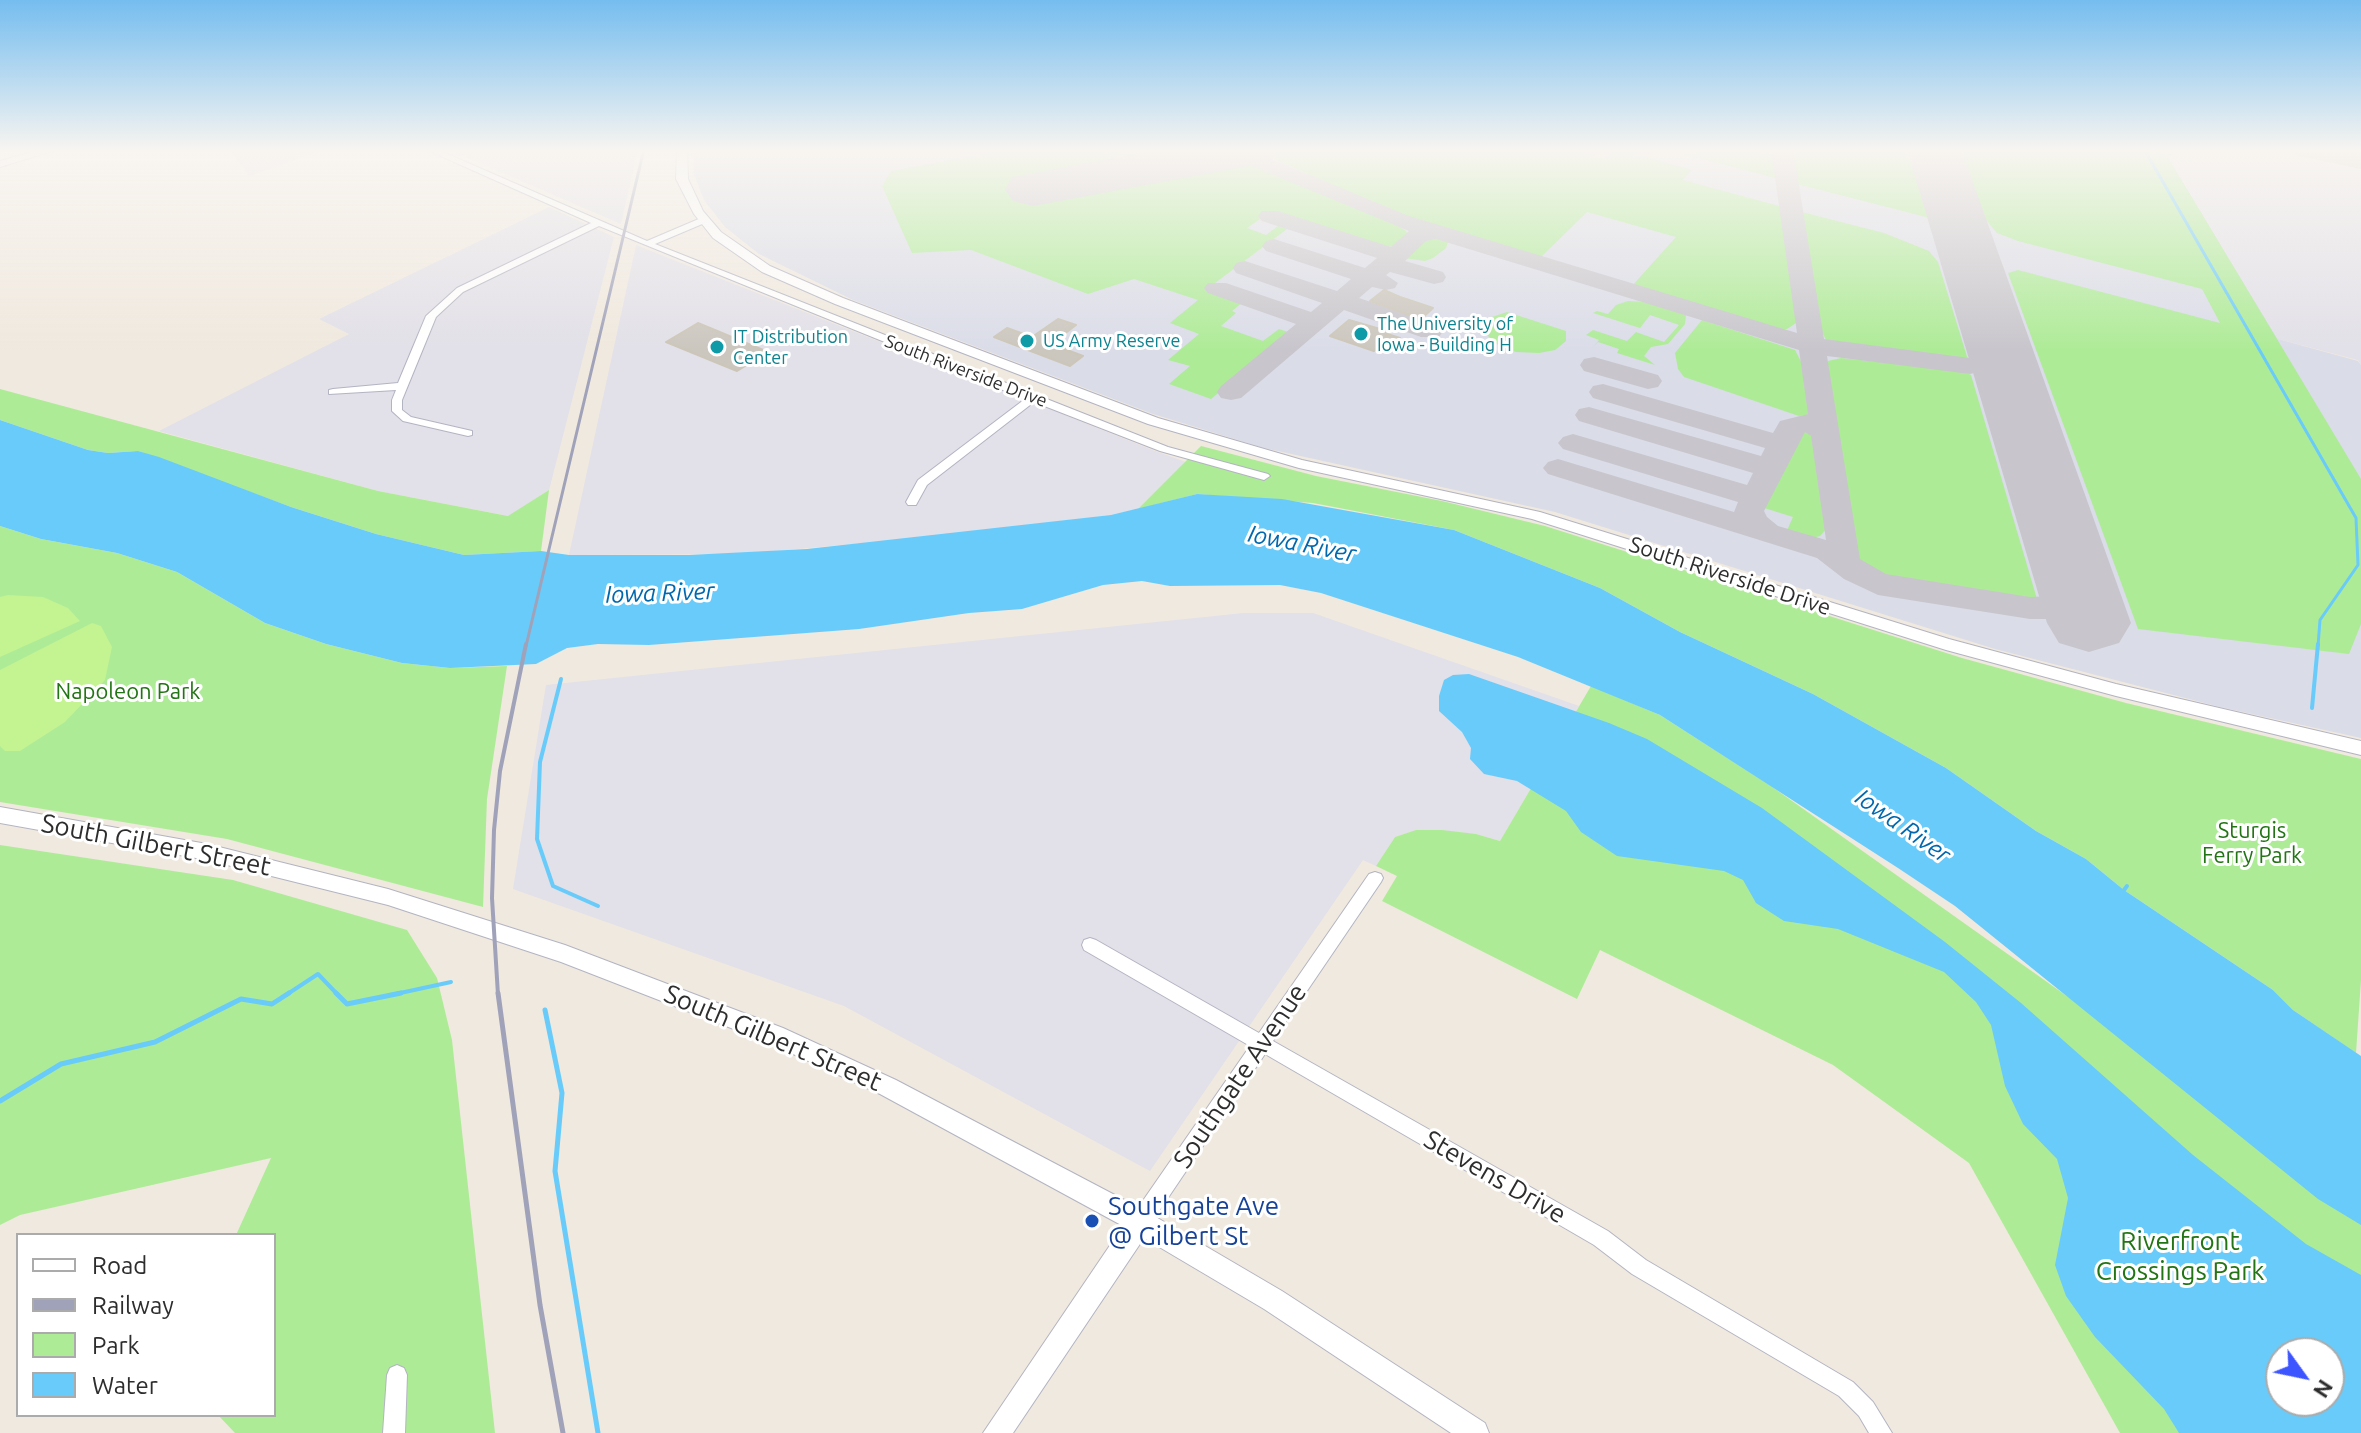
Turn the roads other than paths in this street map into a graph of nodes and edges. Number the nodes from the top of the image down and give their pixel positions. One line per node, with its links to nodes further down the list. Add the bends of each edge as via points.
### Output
1 (583, 216): 4 (street, South Riverside Drive)
2 (702, 216): 3 (main road, South Riverside Drive)
3 (704, 220): 5 (street); 9 (main road, South Riverside Drive, via 734,248 785,278)
4 (599, 223): 5 (street, South Riverside Drive); 6 (street, via 446,300 431,316)
5 (647, 244): 8 (street, South Riverside Drive)
6 (403, 386): 7 (street); 11 (street, via 395,406 400,415)
7 (333, 392)
8 (1033, 398): 10 (street, South Riverside Drive); 13 (street, via 922,483)
9 (1122, 409): 10 (street); 14 (main road, South Riverside Drive, via 1299,464 1549,519 2022,665)
10 (1105, 425): 12 (street, South Riverside Drive, via 1191,458)
11 (468, 433)
12 (1264, 476)
13 (912, 502)
14 (2361, 748)
15 (0, 815): 19 (main road, South Gilbert Street, via 298,873 565,954 831,1059)
16 (1375, 878): 18 (street, Southgate Avenue)
17 (1090, 945): 18 (street, Stevens Drive)
18 (1264, 1043): 19 (street, Southgate Avenue); 24 (street, Stevens Drive, via 1601,1238 1639,1267 1846,1389)
19 (1140, 1222): 22 (main road, Southgate Avenue); 23 (main road, South Gilbert Street, via 1273,1300)
20 (397, 1375): 21 (street)
21 (394, 1433)
22 (997, 1433)
23 (1475, 1433)
24 (1881, 1433)

